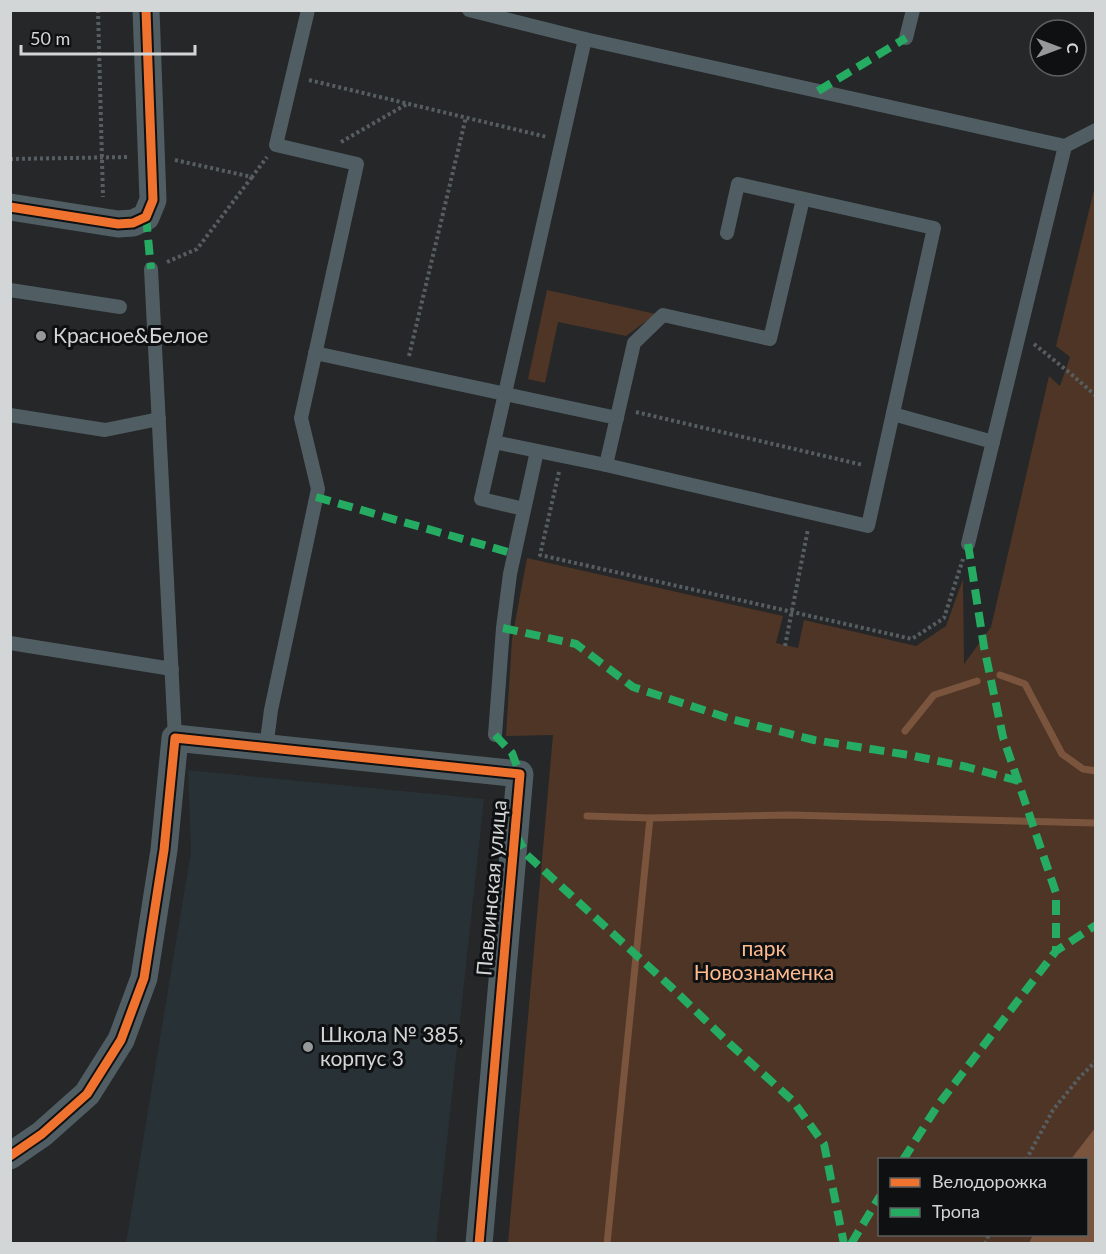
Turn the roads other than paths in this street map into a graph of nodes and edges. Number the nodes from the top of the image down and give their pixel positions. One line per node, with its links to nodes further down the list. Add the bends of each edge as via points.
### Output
1 (146, 10): 10 (street, via 153,200 146,217 118,224)
2 (308, 10): 15 (lane, via 276,145 357,164)
3 (468, 10): 6 (lane)
4 (913, 10): 5 (lane)
5 (906, 38)
6 (585, 39): 8 (lane); 16 (lane)
7 (1095, 130): 8 (lane)
8 (1065, 146): 22 (lane)
9 (803, 199): 11 (lane, via 738,184); 17 (lane, via 770,339 663,315 634,343); 18 (lane, via 934,228)
10 (10, 207)
11 (727, 233)
12 (151, 269): 20 (lane)
13 (10, 290): 14 (lane)
14 (120, 307)
15 (315, 353): 16 (lane); 31 (lane, via 301,418 318,489)
16 (505, 394): 17 (lane); 21 (lane)
17 (618, 413): 24 (lane)
18 (893, 414): 22 (lane); 24 (lane, via 868,526)
19 (10, 415): 20 (lane, via 105,430)
20 (159, 419): 28 (lane)
21 (494, 441): 23 (lane); 25 (lane, via 481,499)
22 (993, 441): 26 (lane)
23 (537, 451): 24 (lane); 25 (lane)
24 (606, 465)
25 (524, 509): 29 (lane, via 503,628)
26 (968, 544)
27 (10, 643): 28 (lane)
28 (172, 669): 30 (lane)
29 (495, 735)
30 (175, 738): 31 (street, Павлинская улица); 32 (street, via 164,850 144,978 121,1040 87,1094)
31 (266, 748): 33 (street, Павлинская улица, via 520,774)
32 (10, 1156)
33 (479, 1244)

